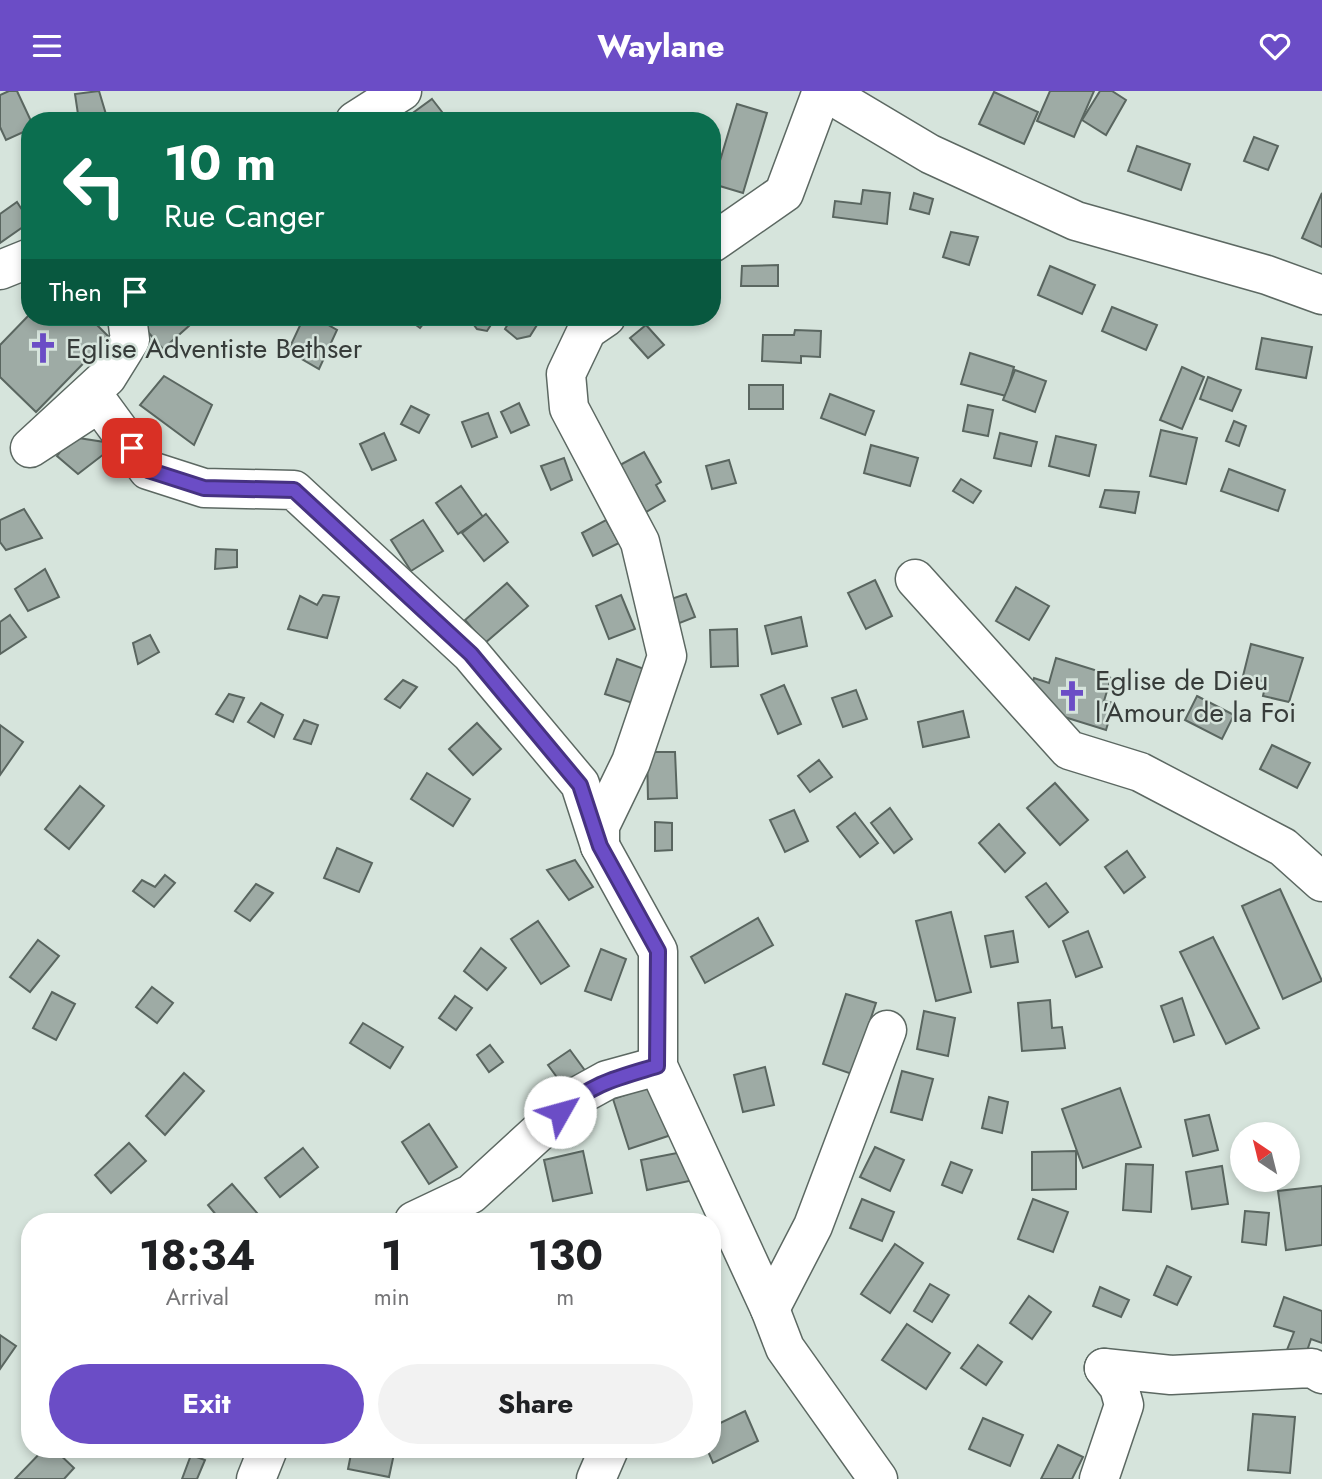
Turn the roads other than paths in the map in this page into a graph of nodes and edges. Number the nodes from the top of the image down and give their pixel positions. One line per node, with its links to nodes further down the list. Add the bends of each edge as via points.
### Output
1 (402, 91): 3 (street)
2 (823, 91): 4 (street, via 784,193); 7 (street, via 930,154 1076,221)
3 (369, 112)
4 (721, 237)
5 (21, 262): 6 (street)
6 (0, 270)
7 (1322, 295)
8 (128, 326): 11 (street, via 130,340 107,377 30,447 99,403 148,470 204,488 294,490 471,654 580,785)
9 (593, 326): 11 (street, via 566,374 569,408 640,542 667,656 631,762 600,826)
10 (915, 579): 12 (street, via 1069,750 1140,772 1283,847)
11 (600, 846): 14 (street, via 658,951)
12 (1322, 881)
13 (887, 1030): 16 (street, via 813,1226)
14 (657, 1066): 15 (street, via 607,1080 578,1096 471,1194); 16 (street)
15 (431, 1213)
16 (770, 1309): 22 (street, via 785,1348)
17 (1322, 1374): 23 (street, via 1312,1368 1171,1375 1104,1368 1119,1387 1124,1405)
18 (264, 1458): 20 (street)
19 (605, 1458): 21 (street)
20 (256, 1479)
21 (596, 1479)
22 (878, 1479)
23 (1099, 1479)

